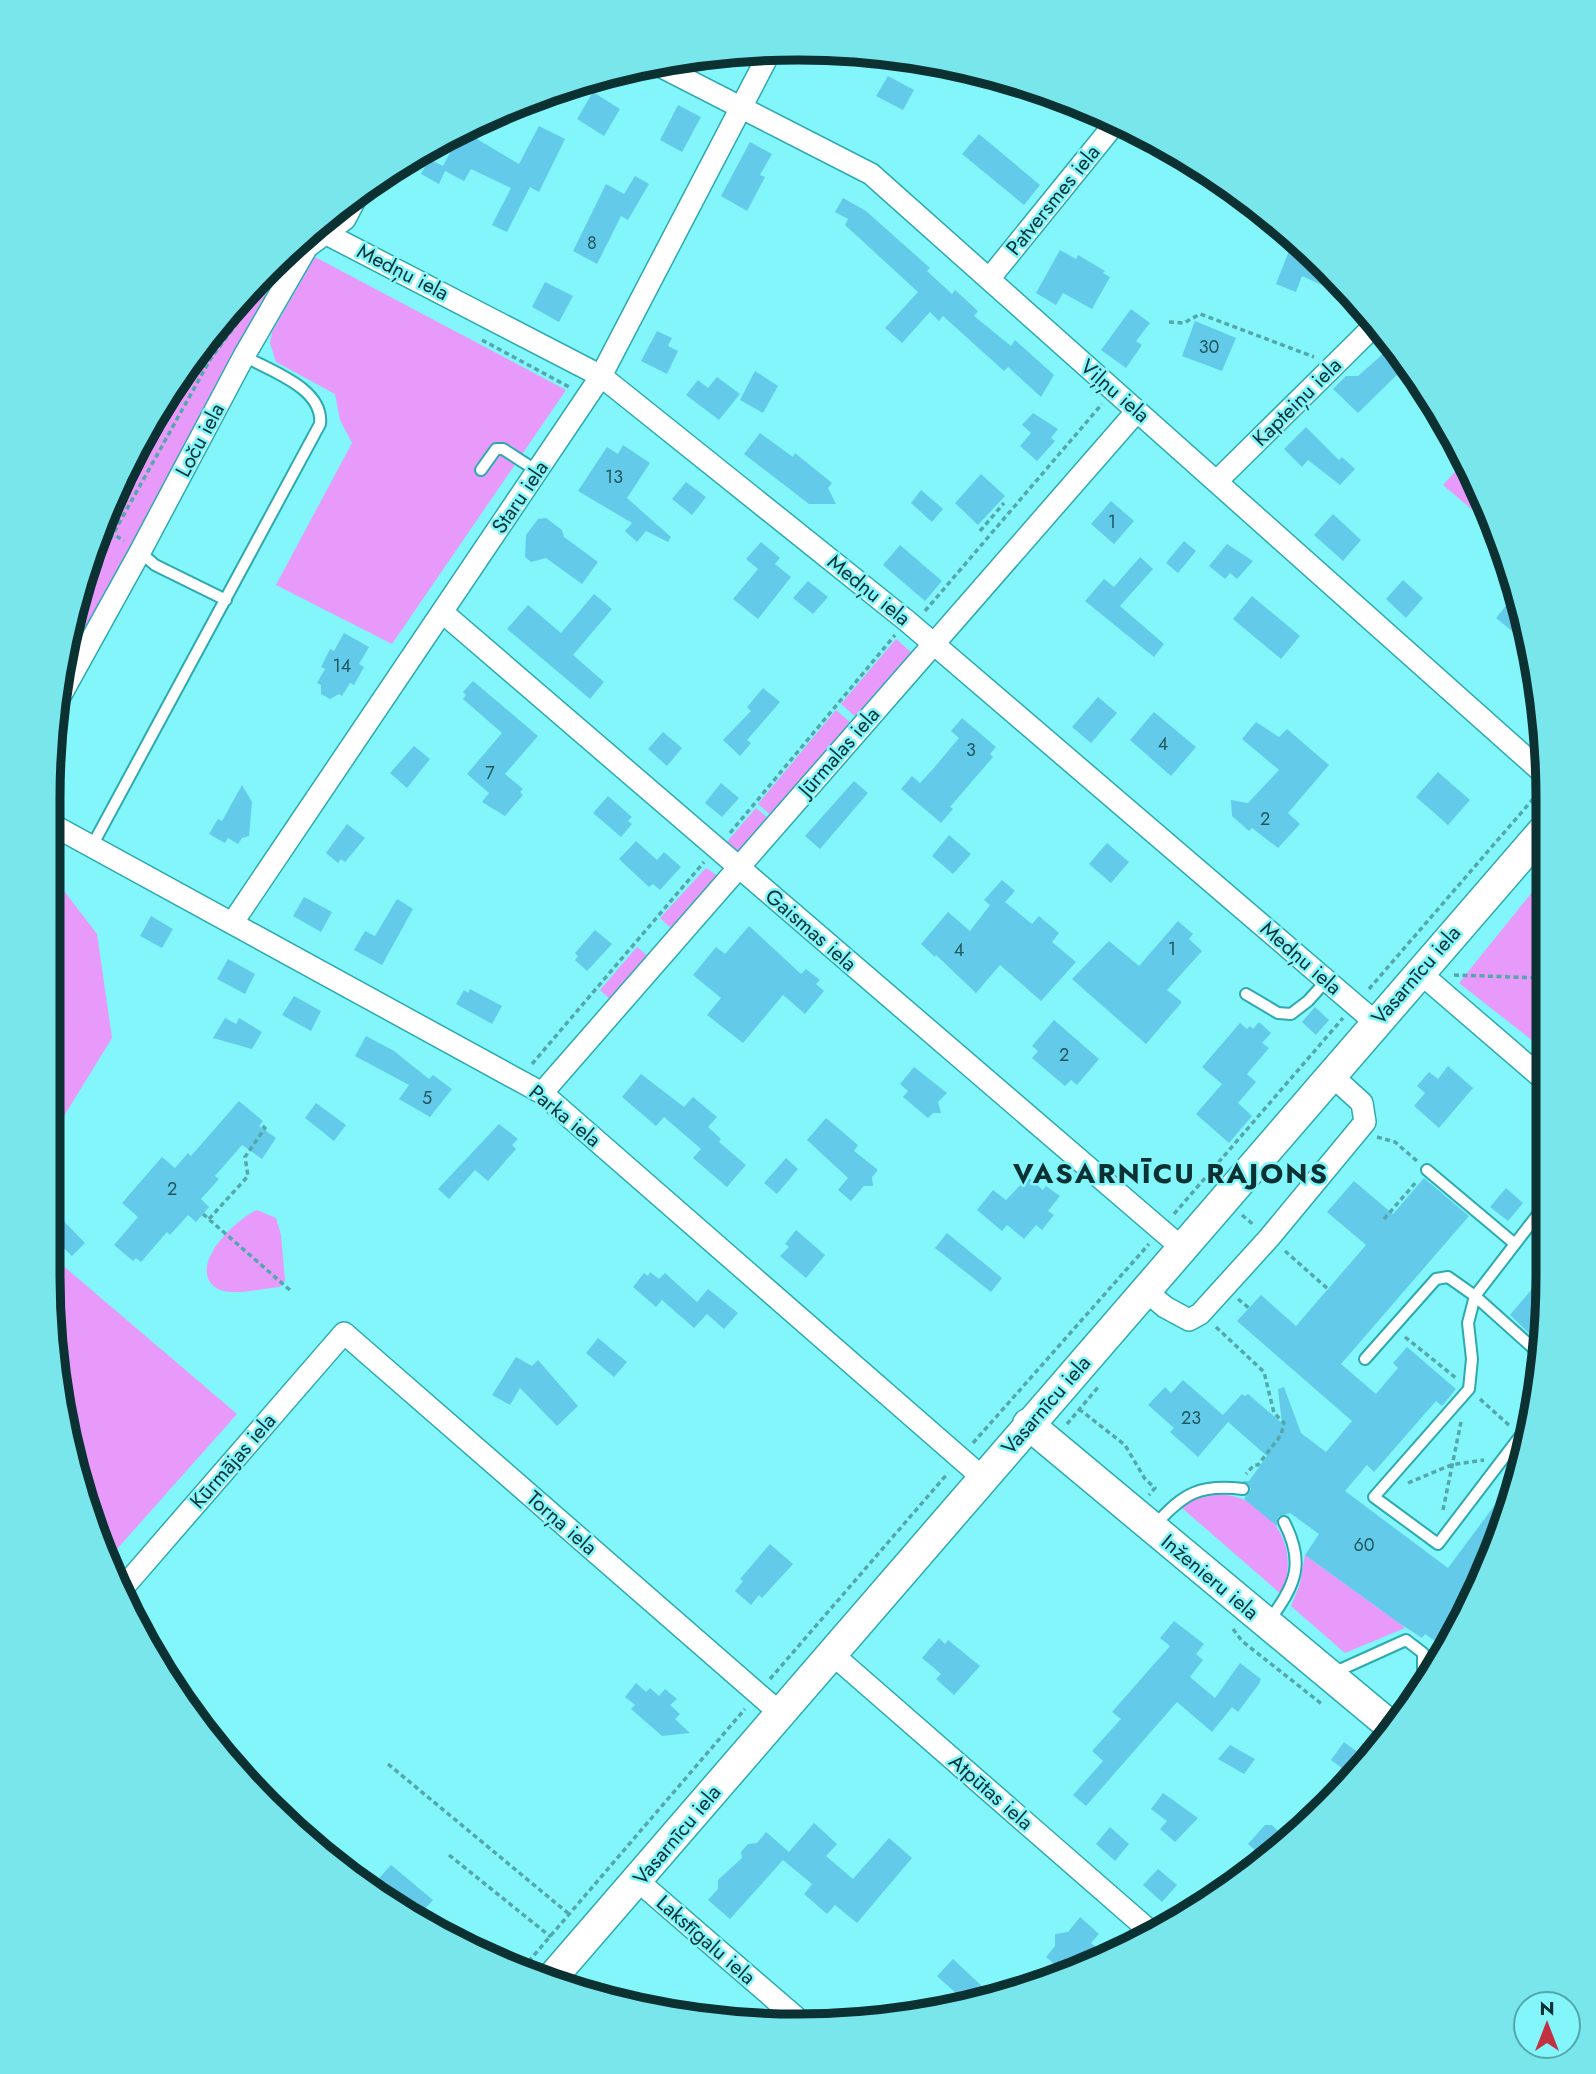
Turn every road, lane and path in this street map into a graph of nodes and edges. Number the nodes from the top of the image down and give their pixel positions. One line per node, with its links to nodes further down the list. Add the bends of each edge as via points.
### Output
1 (765, 61): 3 (street, Staru iela)
2 (670, 71): 3 (street, Viļņu iela)
3 (740, 107): 9 (street, Viļņu iela, via 871,174); 15 (street, Staru iela)
4 (1110, 129): 9 (street, Patversmes iela)
5 (349, 211): 6 (street, Loču iela)
6 (334, 224)
7 (324, 232): 15 (street, Medņu iela)
8 (308, 246): 13 (street, Loču iela)
9 (989, 279): 16 (street, Viļņu iela)
10 (244, 315): 24 (path, via 211,358)
11 (1169, 322): 14 (path, via 1184,323 1200,314 1313,356)
12 (1369, 331): 14 (street, Kapteiņu iela)
13 (244, 356): 25 (street, Loču iela); 26 (lane, via 309,394 321,414 320,424)
14 (1328, 371): 19 (street, Kapteiņu iela)
15 (601, 376): 18 (street, Staru iela); 28 (street, Medņu iela)
16 (1136, 411): 19 (street, Viļņu iela); 28 (street, Jūrmalas iela)
17 (481, 470): 18 (lane, via 496,449 503,449)
18 (537, 471): 27 (street, Staru iela)
19 (1218, 480): 30 (street, Viļņu iela)
20 (1004, 503): 21 (path)
21 (993, 516): 22 (path); 23 (path)
22 (1001, 524)
23 (980, 531)
24 (102, 552)
25 (141, 552): 26 (lane, via 155,565); 29 (street, Loču iela)
26 (226, 600): 34 (lane)
27 (442, 612): 36 (street, Gaismas iela); 37 (street, Staru iela)
28 (934, 643): 36 (street, Jūrmalas iela); 41 (street, Medņu iela)
29 (70, 679)
30 (1536, 775)
31 (1536, 788): 42 (path)
32 (60, 829): 34 (street, Parka iela)
33 (1536, 839): 38 (street, Vasarnīcu iela)
34 (92, 846): 37 (street, Parka iela)
35 (708, 857): 46 (path)
36 (738, 868): 49 (street, Jūrmalas iela); 57 (street, Gaismas iela)
37 (233, 922): 49 (street, Parka iela)
38 (1419, 972): 45 (street, Vasarnīcu iela); 47 (street)
39 (1452, 975): 40 (path)
40 (1536, 978)
41 (1327, 980): 43 (lane, via 1291,1014 1278,1013); 45 (street, Medņu iela)
42 (1376, 981)
43 (1247, 994)
44 (1344, 1017): 57 (path)
45 (1375, 1022): 48 (street, Vasarnīcu iela)
46 (531, 1066)
47 (1536, 1073)
48 (1330, 1074): 57 (street, Vasarnīcu iela); 59 (street, via 1362,1103 1365,1122 1269,1238 1200,1314 1189,1320)
49 (542, 1093): 72 (street, Parka iela)
50 (260, 1124): 55 (path, via 265,1128 245,1157 248,1176)
51 (1370, 1140): 52 (path, via 1379,1137 1395,1142)
52 (1427, 1170): 56 (path); 58 (lane)
53 (203, 1214): 55 (path)
54 (1536, 1217): 58 (lane)
55 (209, 1219): 60 (path)
56 (1384, 1219)
57 (1171, 1239): 59 (street, Vasarnīcu iela); 72 (path)
58 (1516, 1244): 61 (lane)
59 (1145, 1290): 69 (street, Vasarnīcu iela)
60 (291, 1291)
61 (1475, 1296): 63 (lane, via 1448,1277 1436,1279); 65 (lane); 67 (lane, via 1468,1323)
62 (1209, 1320): 76 (path, via 1264,1372 1274,1413 1284,1423 1281,1435)
63 (1393, 1327): 66 (lane); 67 (path)
64 (344, 1333): 82 (street, Kūrmājas iela); 87 (street, Torņa iela)
65 (1533, 1348)
66 (1366, 1359)
67 (1469, 1389): 70 (path); 74 (path); 78 (lane)
68 (1079, 1409): 77 (path, via 1125,1445)
69 (1028, 1424): 75 (street, Vasarnīcu iela); 80 (street, Inženieru iela)
70 (1519, 1433)
71 (1517, 1443): 73 (lane)
72 (961, 1458): 75 (street, Parka iela); 87 (path)
73 (1503, 1460): 74 (path); 81 (lane)
74 (1451, 1465): 78 (path); 81 (path)
75 (984, 1478): 84 (street, Vasarnīcu iela)
76 (1243, 1485): 80 (lane, via 1192,1491)
77 (1155, 1488)
78 (1374, 1497): 81 (lane)
79 (1284, 1522): 83 (lane, via 1295,1542 1294,1584)
80 (1152, 1529): 83 (street, Inženieru iela)
81 (1438, 1544)
82 (127, 1583)
83 (1266, 1625): 86 (street, Inženieru iela)
84 (831, 1653): 88 (street, Vasarnīcu iela); 94 (street, Atpūtas iela)
85 (1423, 1669): 86 (lane, via 1423,1653 1406,1640)
86 (1327, 1676): 89 (street, Inženieru iela)
87 (758, 1694): 88 (street, Torņa iela); 93 (path)
88 (780, 1713): 92 (street, Vasarnīcu iela)
89 (1386, 1723)
90 (388, 1764): 93 (path)
91 (449, 1855): 95 (path)
92 (638, 1881): 96 (street, Vasarnīcu iela); 99 (street, Lakstīgalu iela)
93 (569, 1914): 95 (path)
94 (1146, 1927)
95 (550, 1936): 96 (path); 97 (path)
96 (573, 1954): 98 (street, Vasarnīcu iela)
97 (528, 1963)
98 (556, 1973)
99 (792, 2014)

